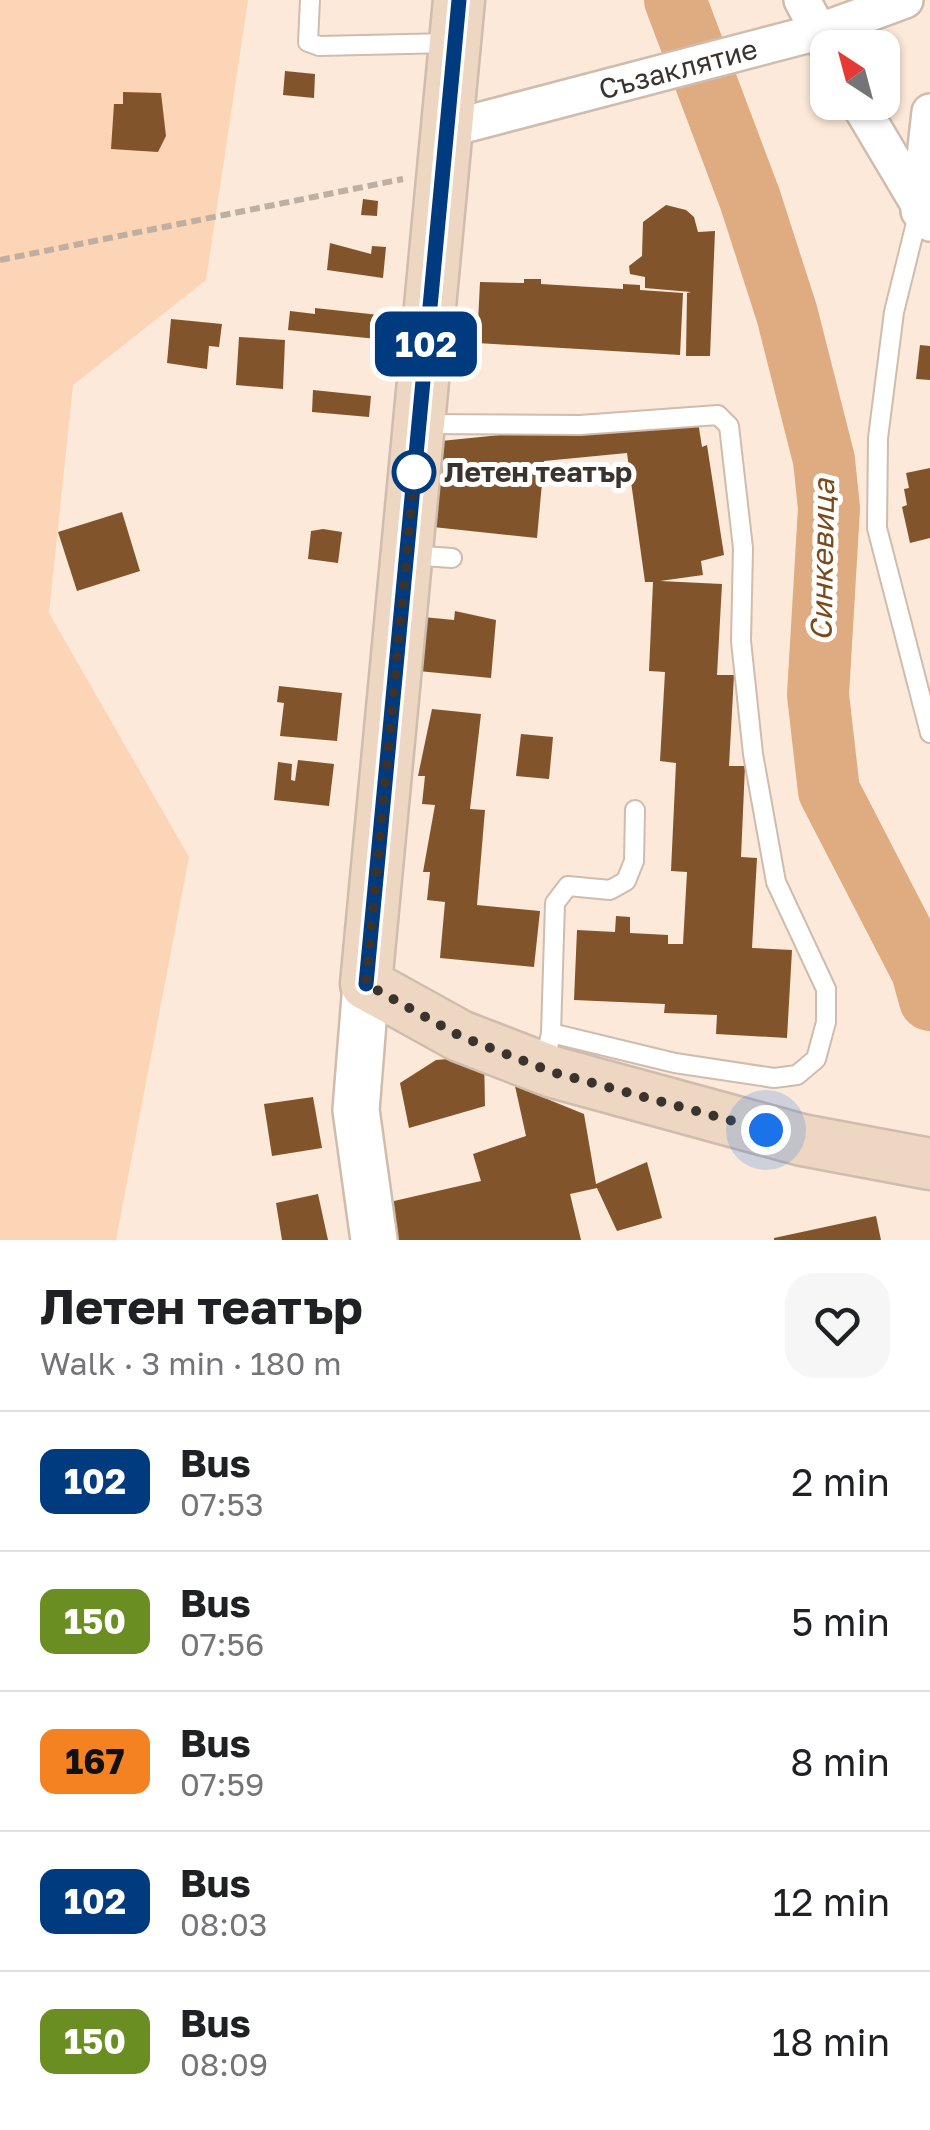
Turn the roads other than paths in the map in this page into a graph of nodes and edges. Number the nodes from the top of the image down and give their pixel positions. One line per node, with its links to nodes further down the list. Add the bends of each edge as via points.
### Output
1 (310, 0): 4 (lane, via 308,42 319,46)
2 (802, 0): 5 (street)
3 (905, 0): 6 (street, Съзаклятие)
4 (458, 21): 10 (main road)
5 (818, 30)
6 (844, 30)
7 (810, 40): 10 (street, Съзаклятие, via 782,41 637,80)
8 (930, 112): 11 (street)
9 (868, 120): 11 (street)
10 (446, 150): 12 (main road)
11 (925, 217): 13 (lane, via 894,312 878,438 878,528)
12 (418, 424): 15 (main road, via 430,556); 16 (lane, via 580,425 695,414 718,415 729,426 743,548 741,640 753,754 776,882 826,989 816,1059 797,1075 774,1078)
13 (930, 733)
14 (635, 810): 16 (lane, via 634,860 626,881 610,890 568,886 555,902)
15 (366, 984): 16 (main road, via 460,1036); 18 (street, via 356,1110)
16 (552, 1052): 17 (main road, via 874,1156)
17 (930, 1164)
18 (374, 1240)

